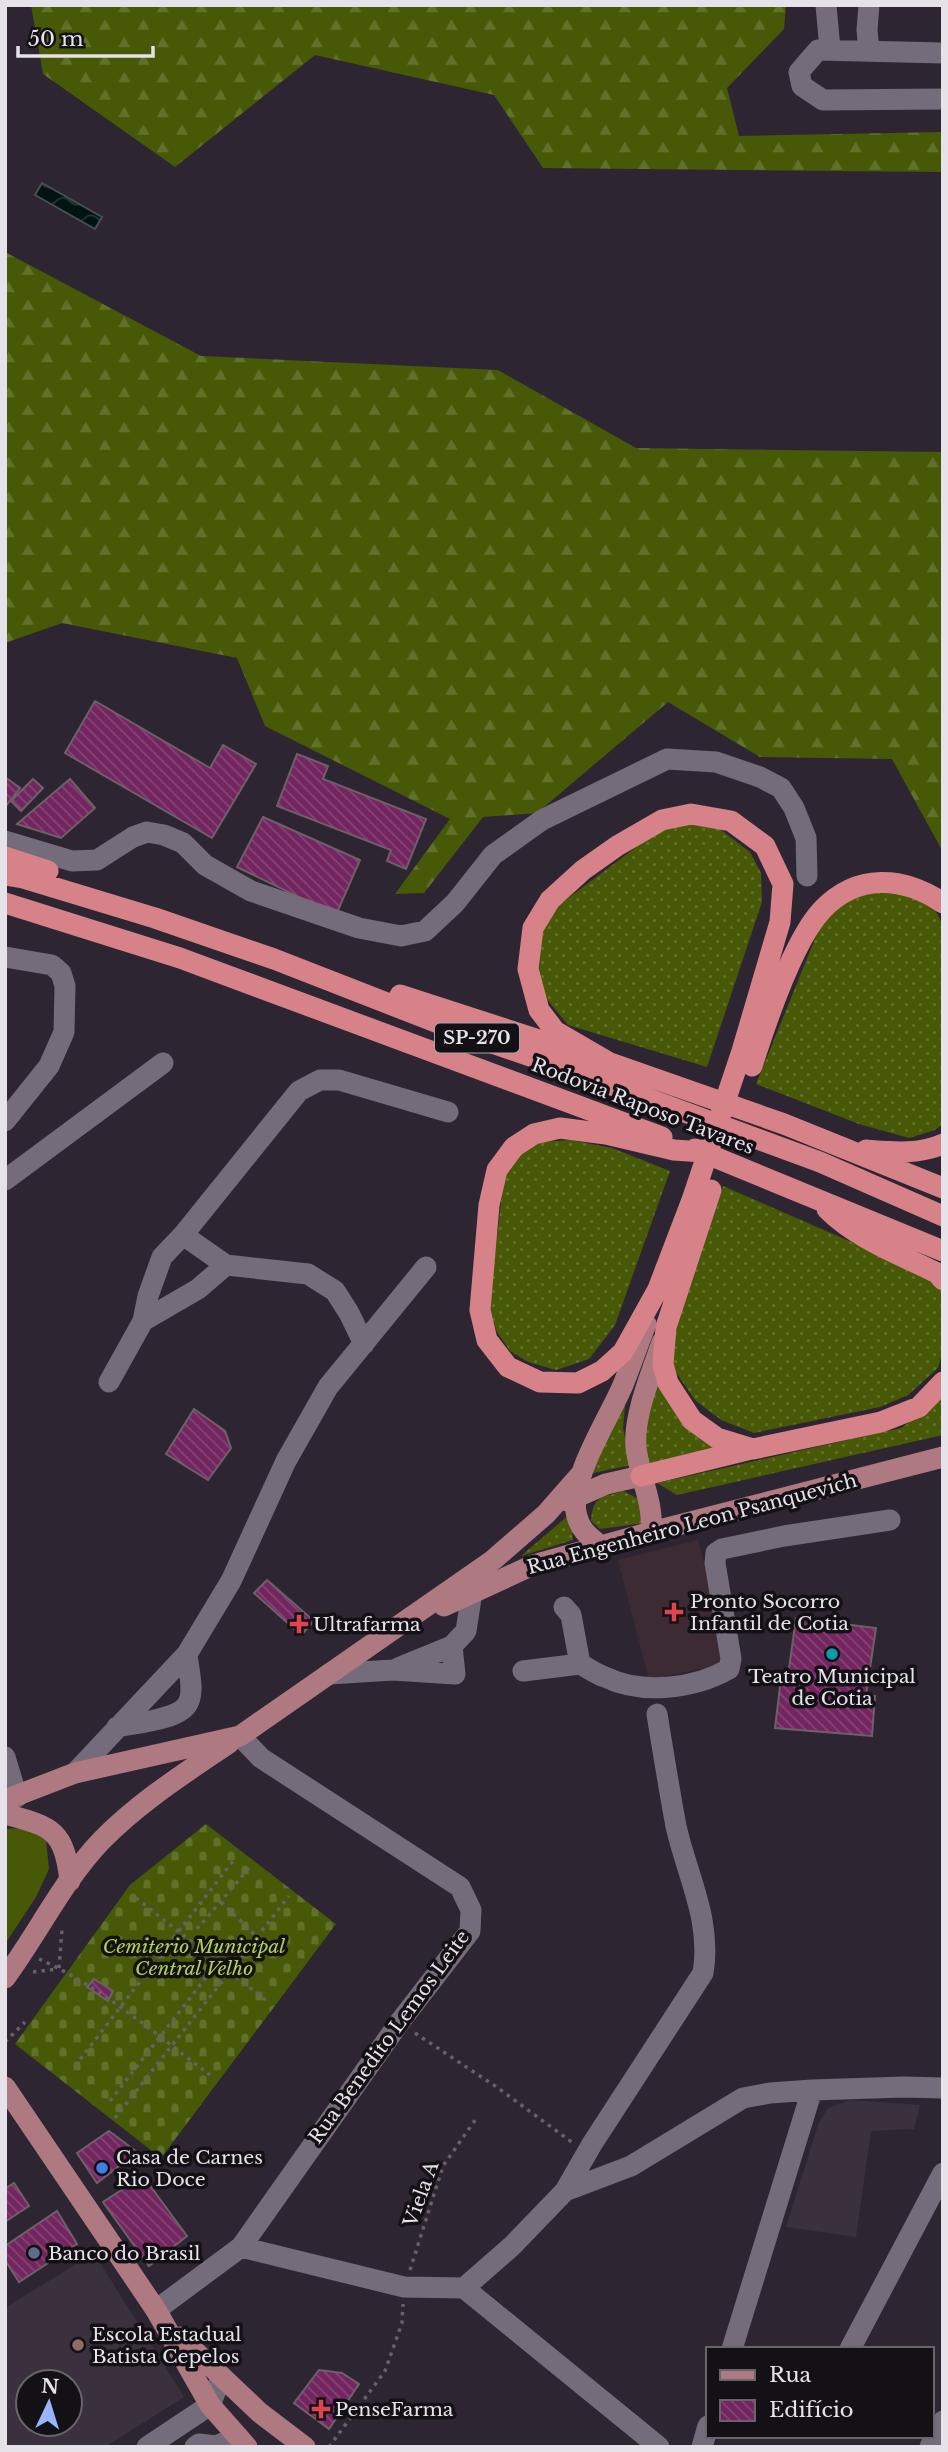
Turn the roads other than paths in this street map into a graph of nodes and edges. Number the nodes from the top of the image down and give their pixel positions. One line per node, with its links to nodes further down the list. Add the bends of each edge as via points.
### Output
1 (826, 5): 3 (street)
2 (869, 5): 4 (street)
3 (830, 49): 4 (street); 6 (street, via 818,50 799,72 802,86 824,100)
4 (869, 51): 5 (street)
5 (943, 52)
6 (943, 99)
7 (5, 841): 10 (street, via 72,862 97,860 147,832 164,835 183,843 205,865 251,891 359,928 401,936 425,930 454,904 493,855 542,820 667,759 716,762 781,788 806,838)
8 (5, 857): 13 (highway, via 114,892)
9 (5, 875): 13 (highway, Rodovia Raposo Tavares / SP-270)
10 (807, 876)
11 (5, 903): 23 (highway, Rodovia Raposo Tavares / SP-270, via 180,958)
12 (943, 903): 16 (highway, via 906,884 854,887 837,897 806,933)
13 (155, 918): 15 (highway, Rodovia Raposo Tavares / SP-270)
14 (5, 957): 20 (street, via 52,965 65,986 64,1032 49,1066)
15 (274, 959): 18 (highway); 28 (highway, Rodovia Raposo Tavares / SP-270, via 820,1162)
16 (749, 1052): 18 (highway, via 780,922 783,884 765,846 731,821 691,814 663,820 583,870 551,900 533,928 528,969 539,1010 555,1031); 27 (highway)
17 (163, 1063): 24 (street)
18 (610, 1063): 22 (highway, Rodovia Raposo Tavares)
19 (448, 1112): 29 (street, via 339,1080 320,1080 299,1091)
20 (5, 1121)
21 (943, 1144): 22 (highway, via 929,1150 897,1152)
22 (846, 1148): 25 (highway, Rodovia Raposo Tavares)
23 (703, 1152): 26 (highway, Rodovia Raposo Tavares / SP-270); 34 (highway, via 560,1128 534,1133 514,1147 497,1170 489,1205 480,1310 486,1340 508,1367 540,1382 578,1383 602,1371 622,1352)
24 (5, 1180)
25 (936, 1187)
26 (816, 1198): 30 (highway, Rodovia Raposo Tavares / SP-270); 33 (highway, via 840,1222)
27 (699, 1202): 34 (highway); 36 (highway)
28 (943, 1216)
29 (183, 1235): 31 (street); 35 (street, via 162,1257)
30 (943, 1251)
31 (226, 1265): 35 (street, via 198,1289); 37 (street, via 307,1274 335,1291)
32 (426, 1267): 37 (street)
33 (941, 1276)
34 (659, 1289): 42 (main road, via 622,1387)
35 (143, 1321): 38 (street)
36 (666, 1327): 40 (highway, via 663,1364 678,1402 692,1420 717,1438); 43 (main road, via 639,1417 636,1444)
37 (364, 1344): 52 (street, via 328,1387 286,1461 231,1581)
38 (109, 1382)
39 (943, 1382): 40 (highway, via 919,1407 881,1422)
40 (753, 1449): 43 (highway)
41 (943, 1457): 47 (main road, Rua Engenheiro Leon Psanquevich)
42 (582, 1473): 44 (main road); 45 (main road)
43 (641, 1476): 44 (main road, via 606,1483); 47 (main road, via 653,1514)
44 (575, 1497): 45 (main road); 48 (main road, via 583,1532)
45 (546, 1514): 51 (main road, Rua Engenheiro Leon Psanquevich, via 493,1560)
46 (890, 1520): 53 (street, via 784,1536 716,1553 731,1659 729,1670 711,1679 672,1687 636,1686 606,1678)
47 (652, 1532): 48 (main road, Rua Engenheiro Leon Psanquevich)
48 (601, 1546): 49 (main road, Rua Engenheiro Leon Psanquevich, via 533,1565)
49 (472, 1592): 51 (main road, Rua Engenheiro Leon Psanquevich); 55 (street, via 466,1631 452,1646 455,1674 393,1670)
50 (564, 1607): 53 (street, via 571,1615)
51 (371, 1645): 55 (main road, Rua Engenheiro Leon Psanquevich)
52 (187, 1654): 57 (street); 57 (street, via 190,1694 183,1710 174,1716)
53 (580, 1664): 54 (street)
54 (523, 1671)
55 (329, 1674): 58 (main road, Rua Engenheiro Leon Psanquevich)
56 (657, 1714): 68 (street, via 677,1827 703,1921 703,1973)
57 (117, 1727): 60 (street)
58 (240, 1735): 60 (main road, Rua Engenheiro Leon Psanquevich); 62 (main road, via 133,1811); 69 (street, Rua Benedito Lemos Leite, via 261,1758 460,1887 471,1910 470,1931 399,2023)
59 (5, 1757): 61 (street)
60 (75, 1773): 61 (main road, Rua Engenheiro Leon Psanquevich)
61 (9, 1804): 62 (main road, via 58,1835)
62 (70, 1881): 63 (main road)
63 (5, 1978)
64 (5, 2087): 71 (main road)
65 (943, 2088): 66 (street)
66 (811, 2090): 68 (street, via 743,2098 631,2166); 72 (street)
67 (943, 2173): 73 (street)
68 (565, 2191): 70 (street)
69 (241, 2247): 70 (street, via 404,2287); 71 (street, Rua Benedito Lemos Leite)
70 (464, 2288): 81 (street)
71 (158, 2315): 74 (main road); 75 (main road)
72 (733, 2347)
73 (851, 2347)
74 (221, 2378): 75 (street); 80 (main road)
75 (210, 2405): 77 (main road); 78 (street)
76 (943, 2421): 82 (street)
77 (243, 2442): 79 (street)
78 (147, 2447)
79 (195, 2447)
80 (305, 2447)
81 (659, 2447)
82 (930, 2447)

